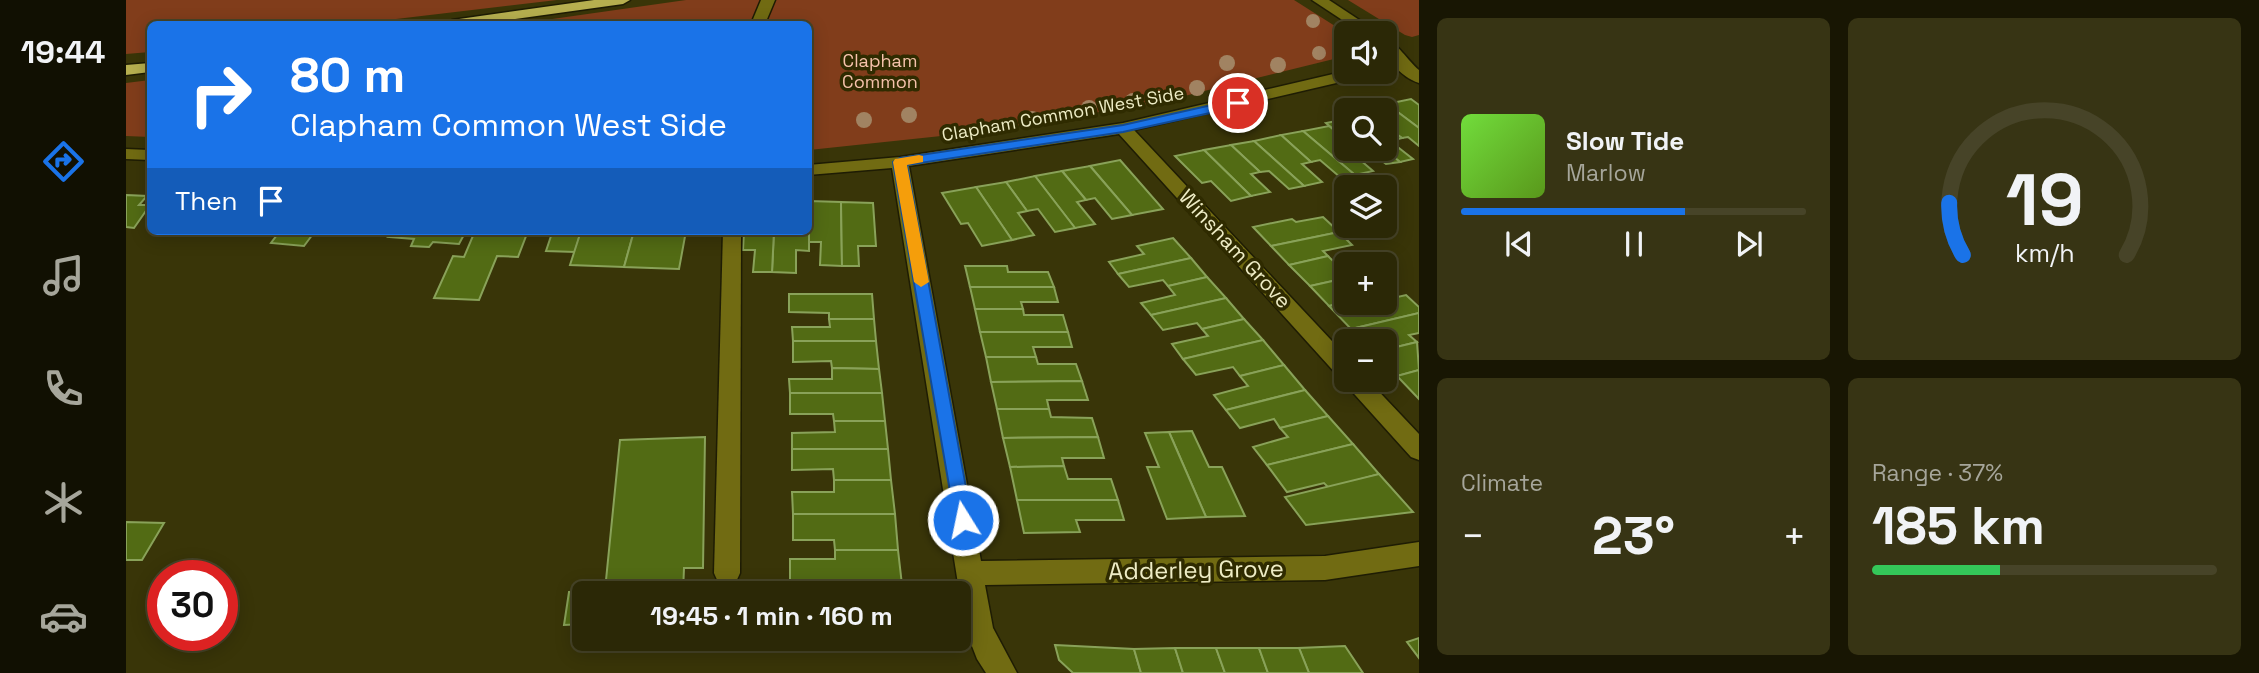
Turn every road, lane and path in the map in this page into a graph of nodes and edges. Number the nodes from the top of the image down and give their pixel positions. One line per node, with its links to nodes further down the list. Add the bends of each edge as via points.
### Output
1 (623, 0): 4 (highway)
2 (768, 0): 5 (street)
3 (1319, 0): 6 (street)
4 (473, 21)
5 (759, 21)
6 (1353, 21)
7 (1419, 57): 8 (street)
8 (1397, 63)
9 (1397, 67): 12 (street)
10 (147, 68): 11 (highway)
11 (126, 70)
12 (1419, 78)
13 (1334, 79): 14 (street, Clapham Common West Side)
14 (1123, 128): 17 (street, Clapham Common West Side); 20 (street, Winsham Grove)
15 (126, 154): 16 (street)
16 (147, 155)
17 (900, 162): 18 (street, Clapham Common West Side); 25 (street)
18 (812, 170)
19 (732, 235): 24 (street)
20 (1334, 357)
21 (1366, 392): 22 (street)
22 (1419, 450)
23 (1419, 554): 25 (street, Adderley Grove, via 1325,568)
24 (727, 573)
25 (972, 573): 26 (street, via 979,628)
26 (1003, 673)

